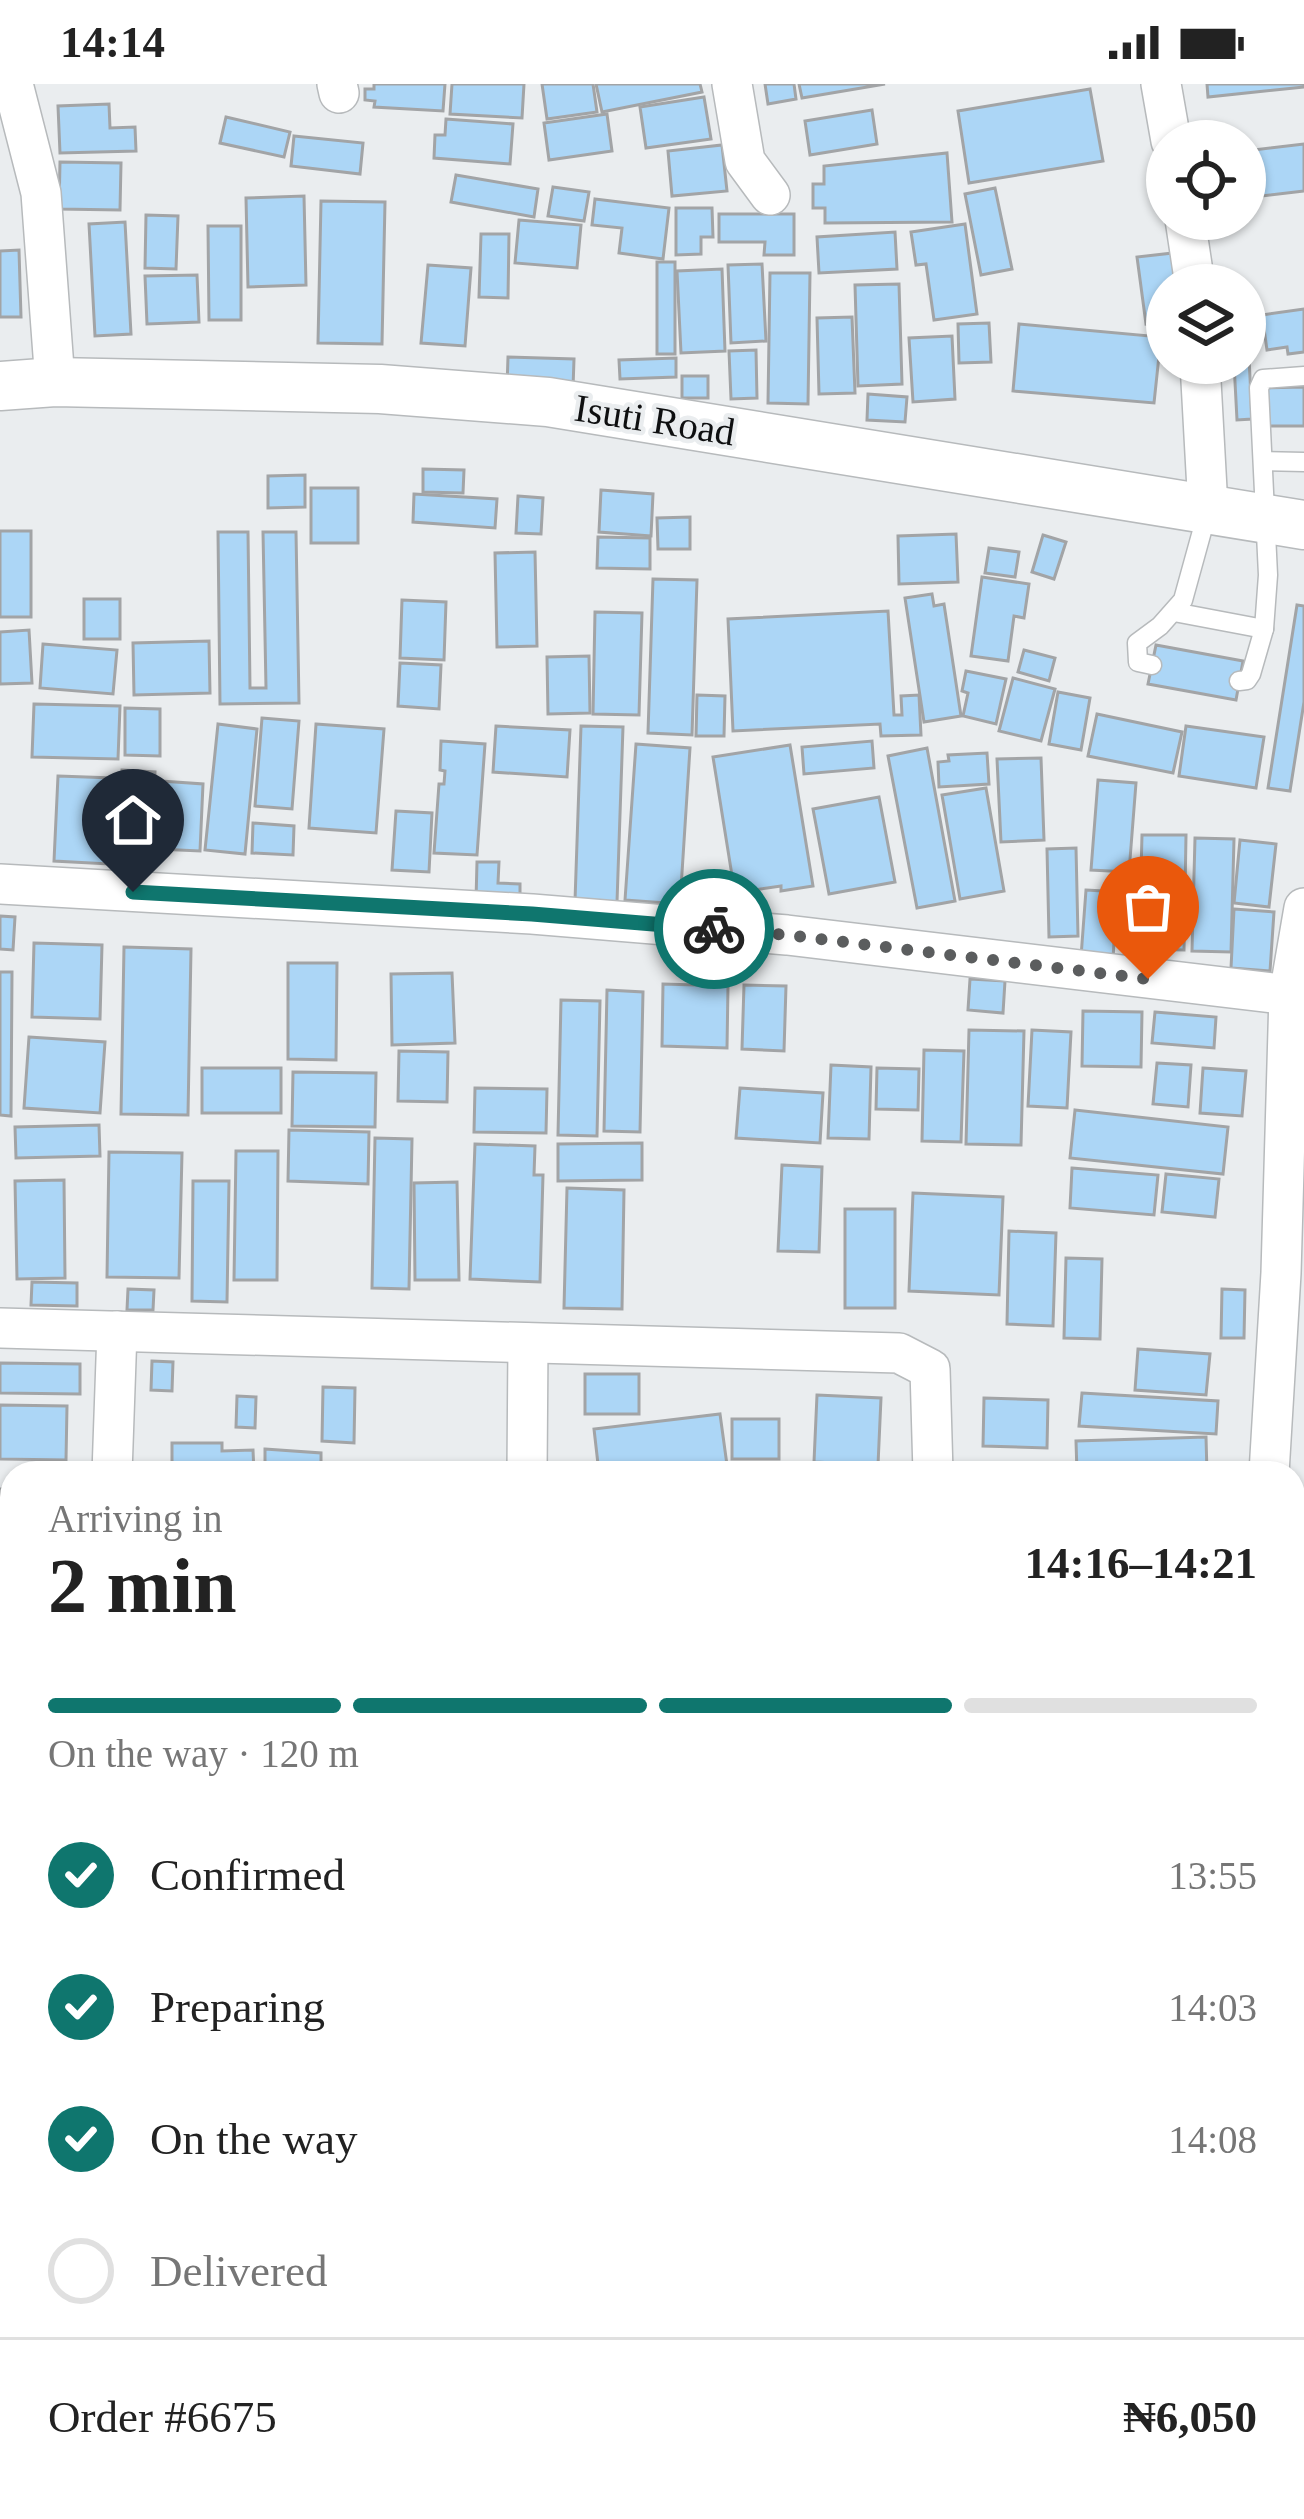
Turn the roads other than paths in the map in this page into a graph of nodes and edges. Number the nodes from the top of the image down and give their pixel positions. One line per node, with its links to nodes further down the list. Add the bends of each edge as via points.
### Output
1 (13, 84): 7 (street, via 41,193)
2 (732, 84): 5 (street, via 745,161)
3 (1161, 84): 4 (street)
4 (1167, 120)
5 (770, 195)
6 (1304, 376): 10 (lane, via 1262,379)
7 (55, 382): 9 (street, Isuti Road); 12 (street, Isuti Road, via 380,389 548,402)
8 (1201, 384): 12 (street)
9 (0, 386)
10 (1264, 461): 11 (lane); 13 (lane)
11 (1304, 462)
12 (1208, 508): 13 (street, Isuti Road); 14 (lane)
13 (1286, 522): 15 (lane, via 1268,575)
14 (1174, 612): 15 (lane); 16 (lane, via 1137,643 1138,662)
15 (1264, 629): 17 (lane, via 1251,674)
16 (1152, 665)
17 (1239, 681)
18 (0, 884): 20 (street, via 764,933)
19 (1304, 908): 20 (street)
20 (1289, 995): 27 (street)
21 (0, 1328): 22 (street)
22 (117, 1331): 23 (street); 24 (street)
23 (528, 1343): 25 (street); 26 (street, via 899,1353 930,1369)
24 (112, 1461)
25 (527, 1461)
26 (933, 1461)
27 (1270, 1461)

